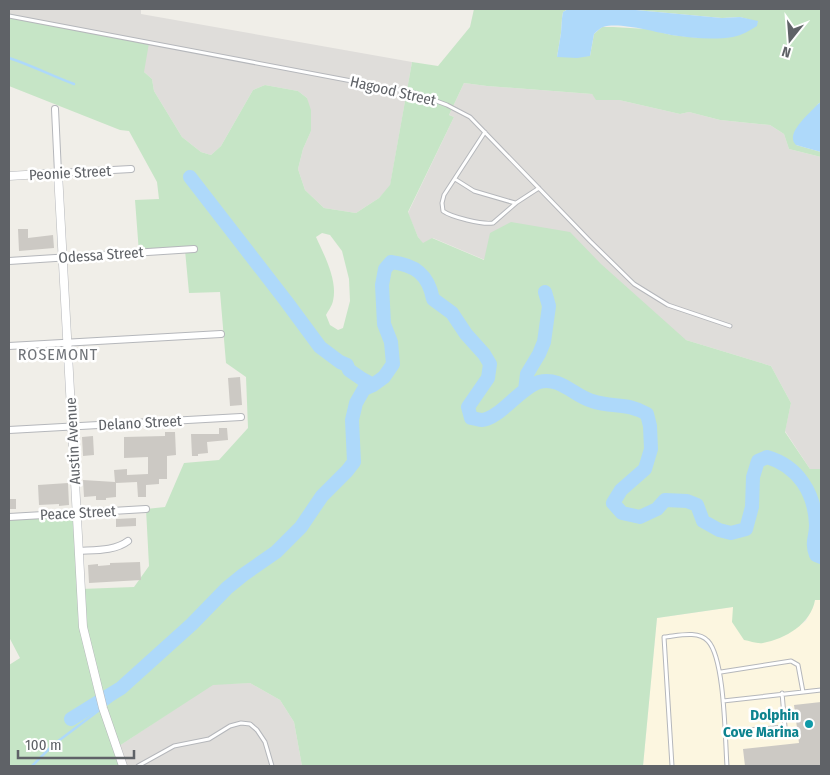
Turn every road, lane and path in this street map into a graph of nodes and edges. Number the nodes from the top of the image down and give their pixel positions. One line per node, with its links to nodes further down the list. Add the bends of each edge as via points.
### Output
1 (9, 16): 3 (lane, Hagood Street, via 415,94 447,104 470,117)
2 (55, 109): 5 (street, Austin Avenue)
3 (485, 132): 7 (lane); 8 (lane, Hagood Street)
4 (131, 170): 5 (street, Peonie Street)
5 (58, 173): 6 (street, Peonie Street); 11 (street, Austin Avenue)
6 (9, 176)
7 (455, 179): 9 (lane, via 474,192); 9 (lane, via 442,203 448,214 488,224 498,220)
8 (538, 188): 9 (lane); 13 (lane, Hagood Street, via 634,284 668,305)
9 (516, 203)
10 (194, 249): 11 (street, Odessa Street)
11 (63, 258): 12 (street, Odessa Street); 15 (street, Austin Avenue)
12 (9, 261)
13 (730, 326)
14 (221, 334): 15 (street)
15 (67, 342): 16 (street); 18 (street, Austin Avenue)
16 (9, 346)
17 (241, 417): 18 (street, Delano Street)
18 (73, 427): 19 (street, Delano Street); 21 (street, Austin Avenue)
19 (9, 430)
20 (146, 509): 21 (street, Peace Street)
21 (76, 513): 22 (street, Peace Street); 24 (street, Austin Avenue)
22 (9, 517)
23 (128, 541): 24 (street, via 108,549)
24 (78, 551): 31 (street, Austin Avenue, via 83,627 100,698)
25 (720, 672): 27 (lane, via 791,661 800,668); 29 (lane); 34 (lane, via 708,641 692,635 664,637)
26 (821, 690): 27 (lane)
27 (803, 692): 28 (lane)
28 (782, 694): 29 (lane); 30 (lane, via 785,726)
29 (722, 702): 30 (lane)
30 (724, 732): 35 (lane)
31 (124, 766)
32 (138, 766): 33 (lane, via 174,746 210,739 241,723 250,724 257,730 265,742)
33 (272, 766)
34 (672, 766)
35 (727, 766)

